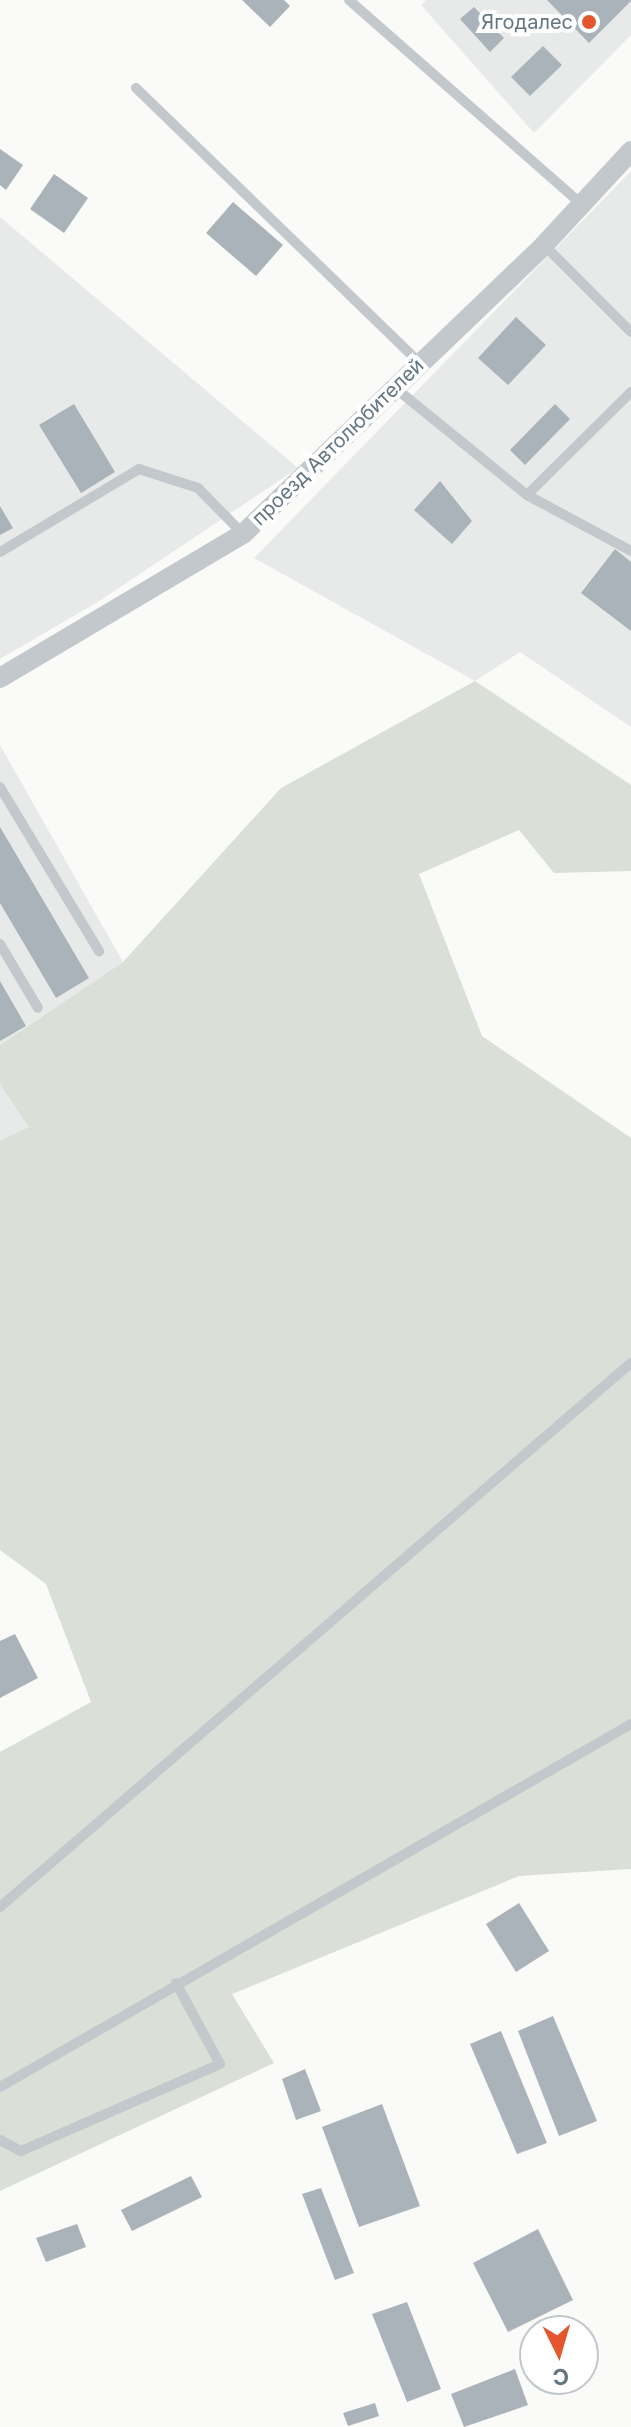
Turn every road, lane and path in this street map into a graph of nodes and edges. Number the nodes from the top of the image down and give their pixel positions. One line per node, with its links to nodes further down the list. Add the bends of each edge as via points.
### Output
1 (349, 0): 4 (lane)
2 (136, 88): 7 (lane)
3 (631, 151): 4 (street, проезд Автолюбителей)
4 (582, 205): 5 (street, проезд Автолюбителей)
5 (544, 245): 6 (lane); 7 (street, проезд Автолюбителей)
6 (631, 332)
7 (420, 363): 8 (street, проезд Автолюбителей)
8 (394, 387): 10 (lane); 11 (street, проезд Автолюбителей)
9 (631, 392): 10 (lane)
10 (527, 495): 12 (lane)
11 (243, 534): 13 (lane, via 198,488 139,469); 14 (street, проезд Автолюбителей)
12 (631, 551)
13 (0, 552)
14 (0, 678)
15 (0, 787): 17 (lane)
16 (0, 944): 18 (lane)
17 (99, 951)
18 (38, 1008)
19 (631, 1363): 22 (lane)
20 (631, 1724): 21 (lane)
21 (625, 1733): 23 (lane)
22 (0, 1907)
23 (176, 1983): 24 (lane); 25 (lane, via 220,2064 21,2151)
24 (0, 2087)
25 (0, 2140)

